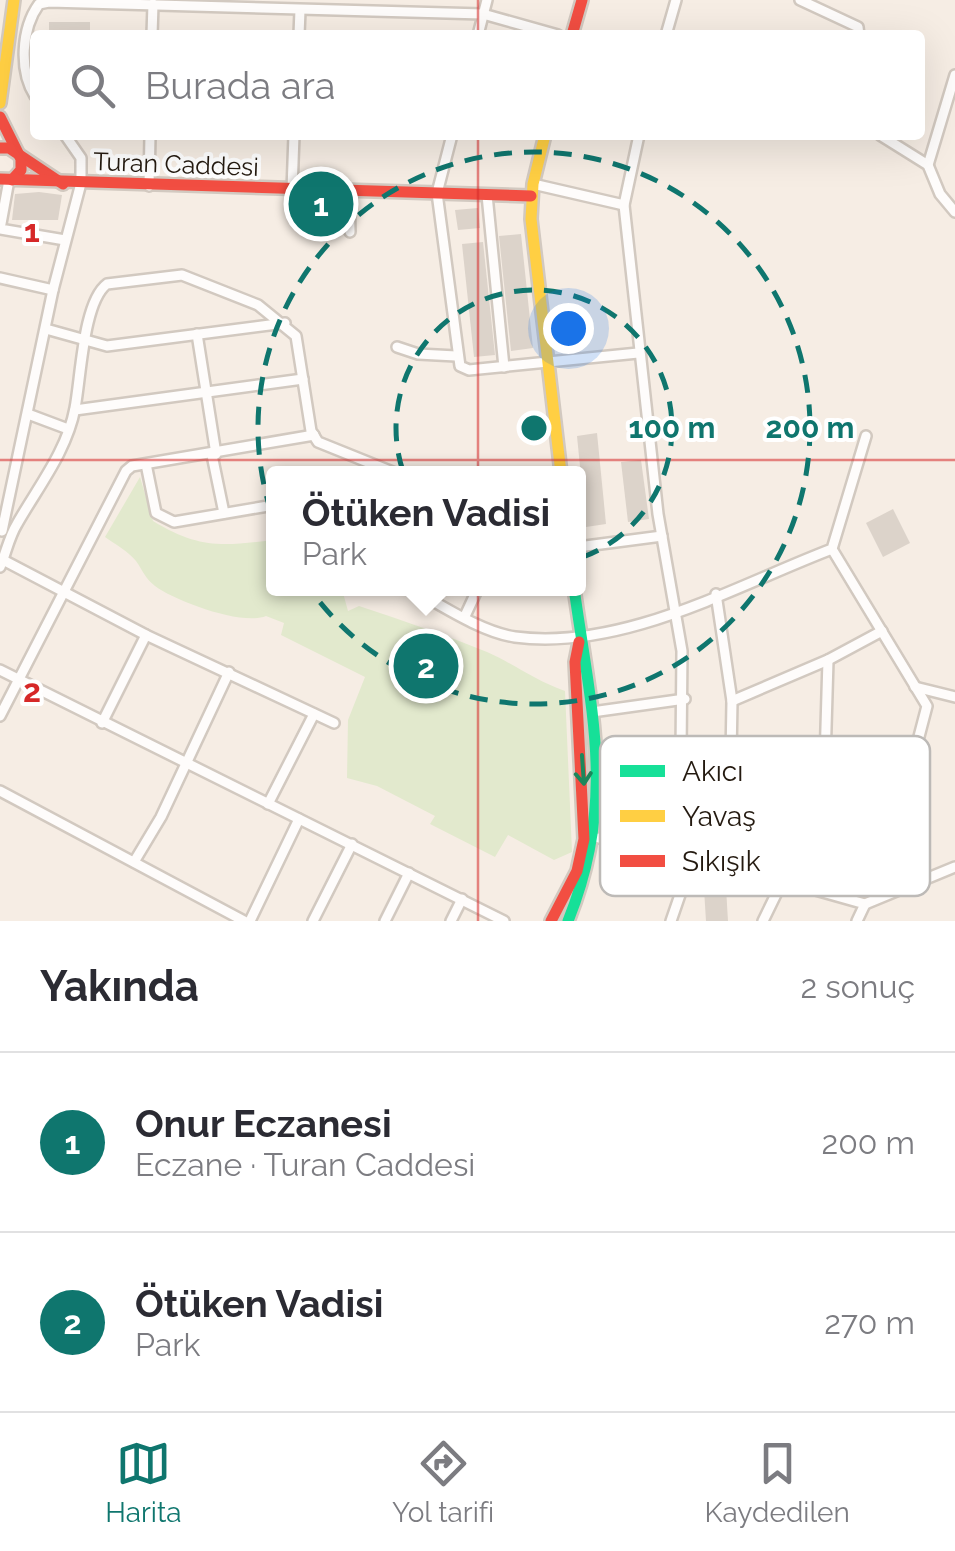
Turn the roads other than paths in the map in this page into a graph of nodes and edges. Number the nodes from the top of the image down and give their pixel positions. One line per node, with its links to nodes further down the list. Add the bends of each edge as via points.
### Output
1 (14, 0): 18 (street)
2 (487, 0): 8 (street)
3 (582, 0): 13 (street)
4 (676, 0): 14 (street)
5 (800, 0): 15 (street)
6 (153, 4): 7 (street); 9 (street); 17 (street, via 39,4 24,64)
7 (300, 10): 8 (street); 10 (street)
8 (483, 14): 11 (street); 12 (street)
9 (152, 30)
10 (299, 30)
11 (479, 30)
12 (540, 30)
13 (573, 30)
14 (667, 30)
15 (858, 30)
16 (955, 76): 29 (street)
17 (30, 87)
18 (0, 103)
19 (0, 117): 28 (street)
20 (69, 140): 31 (street, via 81,158)
21 (150, 140): 33 (street)
22 (294, 140): 34 (street)
23 (451, 140): 37 (street)
24 (543, 140): 35 (street)
25 (639, 140): 39 (street)
26 (888, 140): 29 (street)
27 (0, 148): 28 (street)
28 (18, 154): 30 (street, via 21,170); 32 (street)
29 (928, 165): 40 (street)
30 (7, 180): 32 (street, Turan Caddesi); 41 (street)
31 (81, 183): 32 (street, Turan Caddesi); 33 (street, Turan Caddesi); 43 (street)
32 (62, 184)
33 (148, 186): 34 (street, Turan Caddesi)
34 (292, 190): 36 (street, Turan Caddesi)
35 (532, 190): 38 (street, Turan Caddesi); 39 (street); 53 (street)
36 (350, 192): 37 (street, Turan Caddesi); 42 (street)
37 (437, 194): 38 (street, Turan Caddesi); 52 (street)
38 (487, 194): 54 (street)
39 (624, 206): 51 (street)
40 (955, 212)
41 (0, 230): 43 (street)
42 (350, 232)
43 (66, 240): 45 (street)
44 (0, 278): 45 (street)
45 (53, 290): 47 (street)
46 (285, 323): 48 (street); 49 (street, via 182,275 135,278 98,290); 55 (street, via 296,336)
47 (46, 329): 49 (street); 58 (street)
48 (197, 334): 49 (street, via 107,346); 56 (street)
49 (84, 342): 57 (street)
50 (397, 347): 52 (street)
51 (638, 353): 53 (street); 70 (street)
52 (456, 356): 54 (street, via 469,370)
53 (549, 362): 54 (street); 65 (street)
54 (504, 367)
55 (303, 378): 56 (street); 60 (street)
56 (204, 392): 57 (street); 62 (street)
57 (75, 410): 59 (street)
58 (28, 414): 59 (street); 68 (street)
59 (68, 429): 69 (street)
60 (314, 435): 62 (street); 64 (street)
61 (866, 436): 72 (street)
62 (214, 455): 63 (street); 67 (street)
63 (146, 464): 67 (street, via 161,517 174,522); 74 (street, via 126,471)
64 (375, 466)
65 (560, 466)
66 (266, 506): 67 (street)
67 (224, 513)
68 (1, 526): 69 (street)
69 (16, 526): 73 (street)
70 (662, 536): 71 (street); 79 (street)
71 (586, 546)
72 (832, 548): 75 (street); 81 (street)
73 (2, 563): 74 (street)
74 (61, 592): 82 (street); 87 (street)
75 (716, 594): 79 (street); 91 (street)
76 (427, 596): 80 (street)
77 (475, 596): 80 (street)
78 (575, 596): 83 (street)
79 (674, 610): 83 (street); 90 (street)
80 (466, 616): 83 (street, via 512,637)
81 (882, 631): 84 (street); 88 (street)
82 (146, 635): 86 (street); 95 (street)
83 (580, 638): 92 (street); 122 (street, one-way to 122, via 575,662 584,839 577,871)
84 (828, 660): 91 (street); 99 (street)
85 (0, 670): 87 (street)
86 (229, 672): 93 (street); 101 (street)
87 (19, 680): 94 (street); 95 (street)
88 (915, 687): 89 (street); 100 (street, via 927,706)
89 (955, 696)
90 (685, 699): 92 (street); 97 (street)
91 (732, 701): 98 (street)
92 (592, 712): 105 (street)
93 (314, 714): 96 (street); 103 (street)
94 (0, 716)
95 (102, 722): 101 (street)
96 (334, 723)
97 (684, 736)
98 (732, 736)
99 (826, 736)
100 (922, 736)
101 (188, 762): 103 (street); 107 (street)
102 (0, 791): 107 (street)
103 (268, 804): 104 (street)
104 (298, 819): 106 (street); 117 (street)
105 (599, 838): 123 (street, via 588,884)
106 (352, 844): 109 (street); 118 (street)
107 (134, 862): 117 (street)
108 (955, 868): 110 (street)
109 (410, 873): 115 (street); 119 (street)
110 (930, 878)
111 (679, 896): 124 (street)
112 (775, 896): 125 (street)
113 (835, 896): 116 (street)
114 (885, 896): 116 (street)
115 (462, 900): 120 (street); 121 (street)
116 (865, 904): 126 (street)
117 (247, 921)
118 (314, 921)
119 (384, 921)
120 (451, 921)
121 (504, 921)
122 (551, 921)
123 (568, 921)
124 (671, 921)
125 (763, 921)
126 (857, 921)

